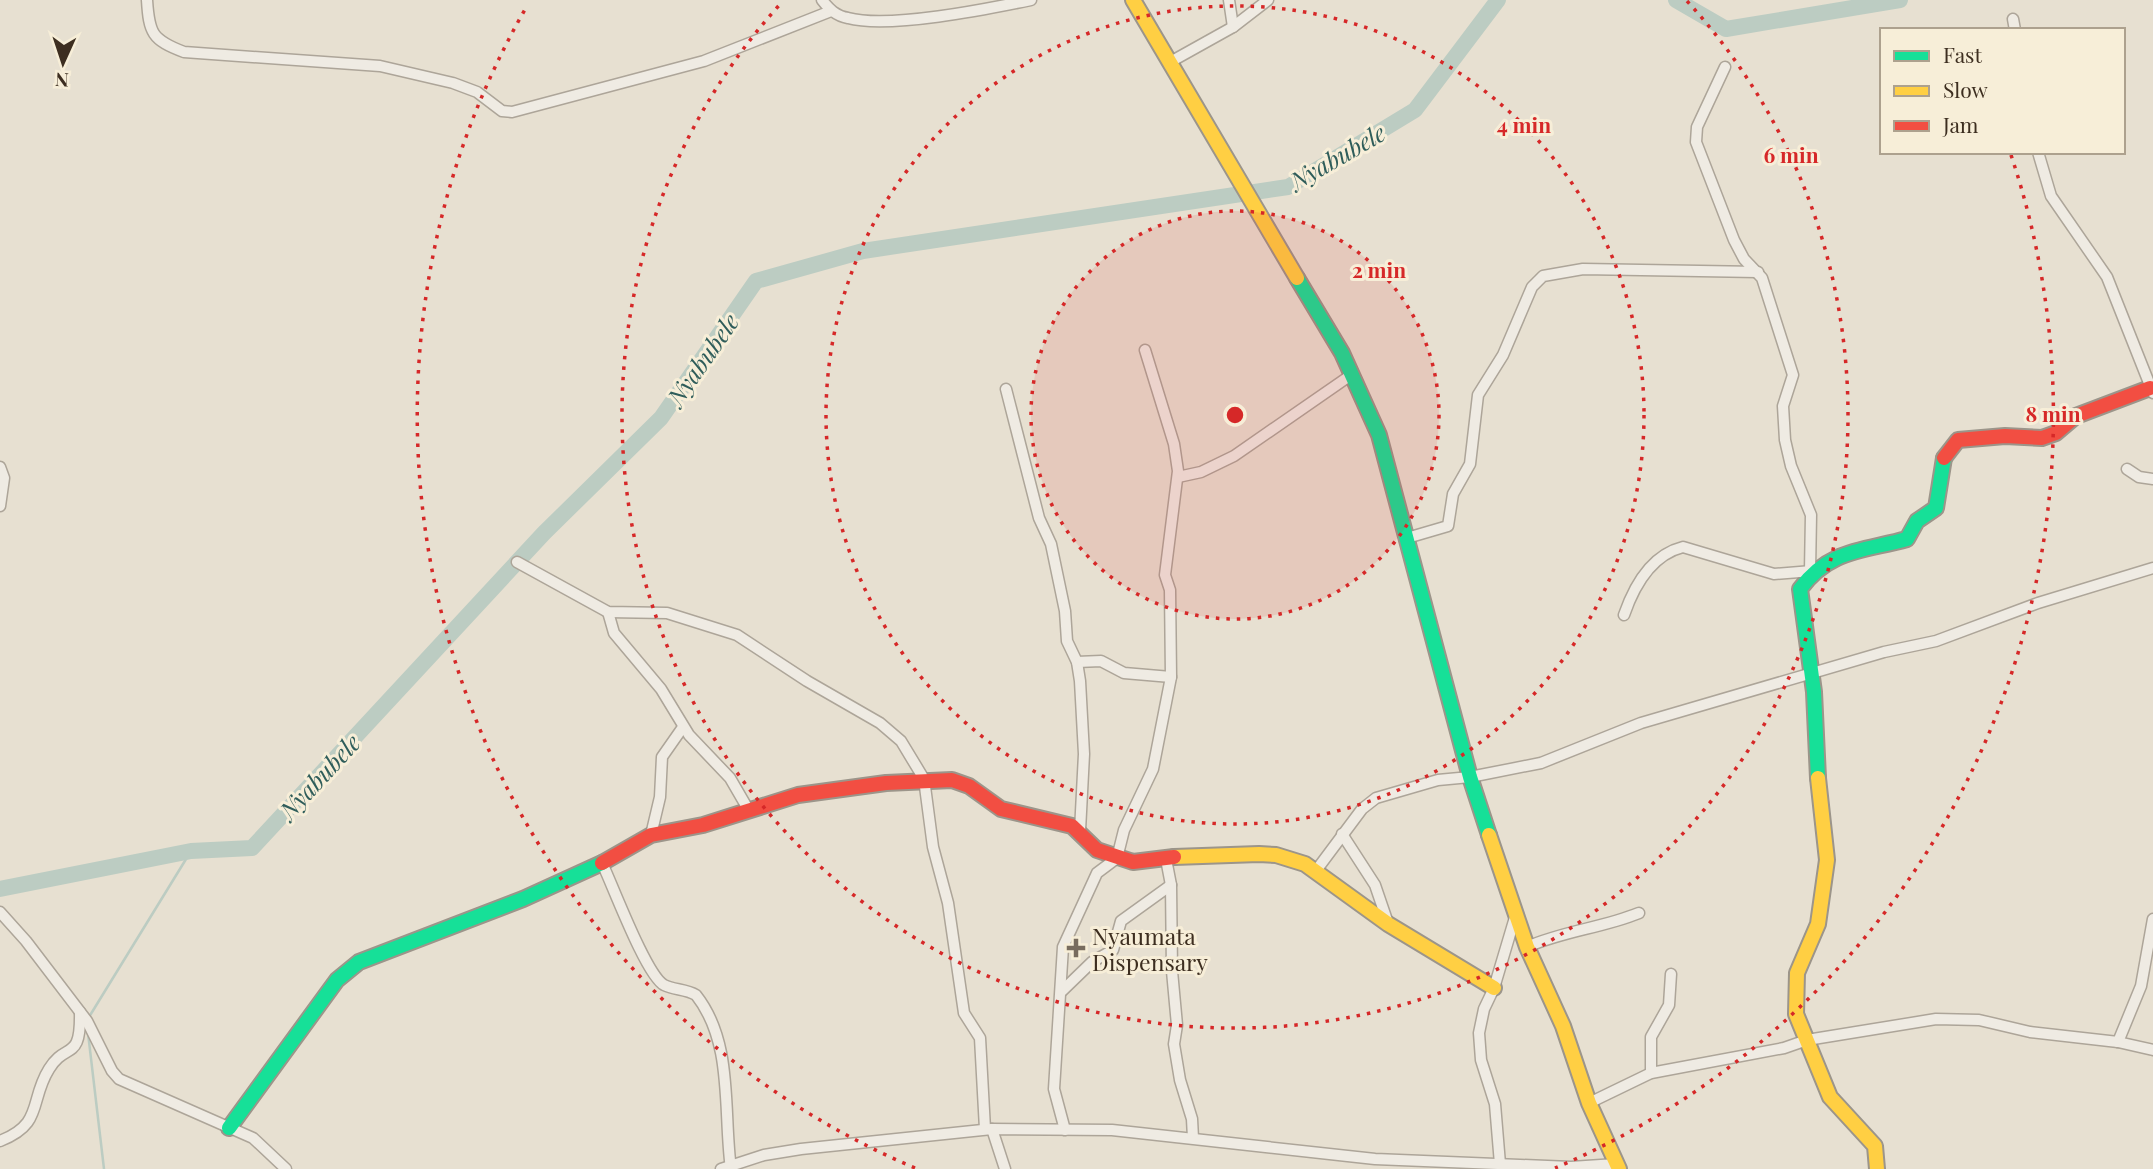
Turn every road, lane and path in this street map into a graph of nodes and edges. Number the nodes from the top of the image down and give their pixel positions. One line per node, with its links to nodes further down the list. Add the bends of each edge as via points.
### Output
1 (147, 0): 7 (street, via 149,26 160,43 184,52 380,66 453,83 477,92 502,111 512,112 704,61)
2 (822, 0): 7 (street)
3 (1031, 0): 7 (street, via 868,21)
4 (1133, 0): 9 (street)
5 (1229, 0): 8 (street)
6 (1268, 0): 8 (street)
7 (831, 11)
8 (1233, 27): 9 (street)
9 (1171, 61): 14 (street)
10 (1725, 67): 12 (street, via 1697,127 1696,142 1734,240)
11 (2039, 154): 16 (street, via 2051,197 2107,277)
12 (1758, 272): 22 (street, via 1583,269 1543,276 1532,287 1497,367 1478,395 1470,464 1453,494 1448,526); 25 (street, via 1793,375 1783,411 1785,440 1811,515)
13 (1144, 350): 19 (street, via 1174,444)
14 (1351, 375): 19 (street, via 1234,456); 22 (street, via 1379,435)
15 (1006, 389): 28 (street, via 1039,518 1051,544 1067,641)
16 (2152, 391): 25 (street, via 2102,404 2042,438 1958,440 1944,457 1936,508 1917,521 1907,539 1832,557)
17 (0, 467): 21 (street, via 4,478)
18 (2127, 469): 20 (street)
19 (1178, 477): 30 (street, via 1165,575 1170,590)
20 (2153, 479)
21 (0, 506)
22 (1406, 538): 32 (street)
23 (517, 562): 26 (street)
24 (2153, 568): 29 (street, via 1936,641)
25 (1811, 571): 27 (street, via 1774,574 1690,547 1672,550 1640,578); 29 (street, via 1800,589 1800,599)
26 (608, 612): 31 (street, via 614,633 661,689); 33 (street, via 667,613 737,635 895,734)
27 (1624, 615)
28 (1077, 662): 30 (street, via 1101,661 1124,673); 35 (street, via 1084,741)
29 (1811, 673): 32 (street, via 1641,723 1541,763); 53 (street, via 1827,860 1818,924 1796,984 1797,1022)
30 (1171, 677): 38 (street, via 1153,769 1124,830)
31 (683, 727): 34 (street, via 730,778); 37 (street, via 664,751)
32 (1470, 777): 36 (street, via 1430,781 1376,798); 45 (street)
33 (924, 779): 34 (street, via 836,788); 35 (street, via 952,780 970,786 1001,809); 59 (street, via 964,1013 981,1045)
34 (748, 809): 37 (street, via 703,825)
35 (1080, 831): 38 (street, via 1097,849)
36 (1342, 834): 41 (street); 47 (street, via 1375,885)
37 (651, 835): 40 (street)
38 (1117, 858): 39 (street, via 1133,862); 51 (street, via 1097,873 1067,935)
39 (1166, 859): 41 (street, via 1276,855); 42 (street)
40 (602, 863): 58 (street, via 523,900 350,968); 65 (street, via 633,939 658,980 696,995 715,1033 727,1097)
41 (1315, 872): 47 (street)
42 (1171, 886): 51 (street, via 1122,920 1113,950 1092,962); 61 (street, via 1174,1044)
43 (0, 912): 52 (street)
44 (1639, 913): 48 (street)
45 (1516, 914): 48 (street); 50 (street)
46 (2153, 919): 54 (street, via 2141,986)
47 (1388, 924): 50 (street)
48 (1527, 947): 57 (street, via 1563,1026)
49 (1671, 974): 56 (street, via 1669,1004 1650,1037)
50 (1494, 988): 63 (street, via 1484,1009 1480,1051 1495,1104)
51 (1062, 991): 60 (street, via 1054,1089)
52 (80, 1012): 58 (street, via 119,1079); 62 (street, via 79,1040 72,1052 48,1070 35,1113 17,1134)
53 (1807, 1041): 54 (street, via 1957,1018); 56 (street); 69 (street, via 1831,1099 1874,1145)
54 (2118, 1042): 55 (street)
55 (2153, 1050)
56 (1651, 1073): 57 (street)
57 (1589, 1103): 64 (street)
58 (229, 1128): 67 (street, via 261,1143)
59 (988, 1129): 60 (street); 65 (street, via 801,1149 764,1155); 68 (street)
60 (1065, 1130): 61 (street)
61 (1194, 1138): 63 (street, via 1375,1159)
62 (0, 1141)
63 (1500, 1164): 66 (street)
64 (1618, 1166): 66 (street)
65 (728, 1168)
66 (1571, 1168)
67 (286, 1169)
68 (1005, 1169)
69 (1877, 1169)

